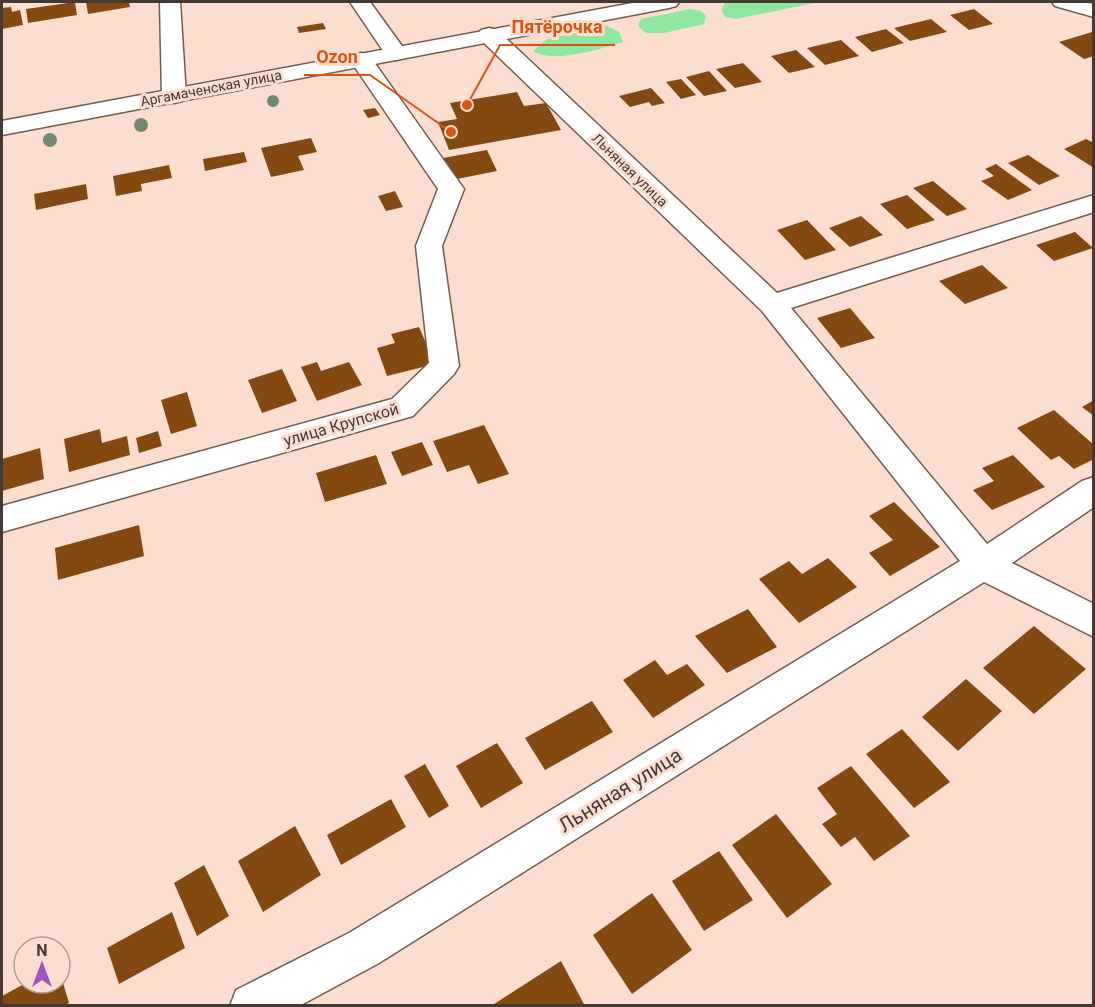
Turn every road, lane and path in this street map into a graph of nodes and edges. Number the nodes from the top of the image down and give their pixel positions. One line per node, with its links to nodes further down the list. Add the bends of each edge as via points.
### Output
1 (170, 2): 9 (street)
2 (360, 2): 7 (street)
3 (669, 2): 6 (street, Аргамаченская улица)
4 (1062, 2): 5 (street)
5 (1094, 11)
6 (489, 35): 7 (street, Аргамаченская улица); 12 (street, Льняная улица)
7 (396, 53): 8 (street, Аргамаченская улица)
8 (361, 60): 9 (street, Аргамаченская улица); 14 (street, улица Крупской, via 451,189 429,246 444,366 402,408)
9 (174, 96): 10 (street, Аргамаченская улица)
10 (2, 128)
11 (1094, 203): 12 (street)
12 (772, 304): 15 (street, Льняная улица)
13 (1094, 490): 15 (street, Льняная улица)
14 (2, 519)
15 (983, 565): 16 (street, Льняная улица); 17 (street, Льняная улица, via 364,948)
16 (1094, 622)
17 (252, 1005)

